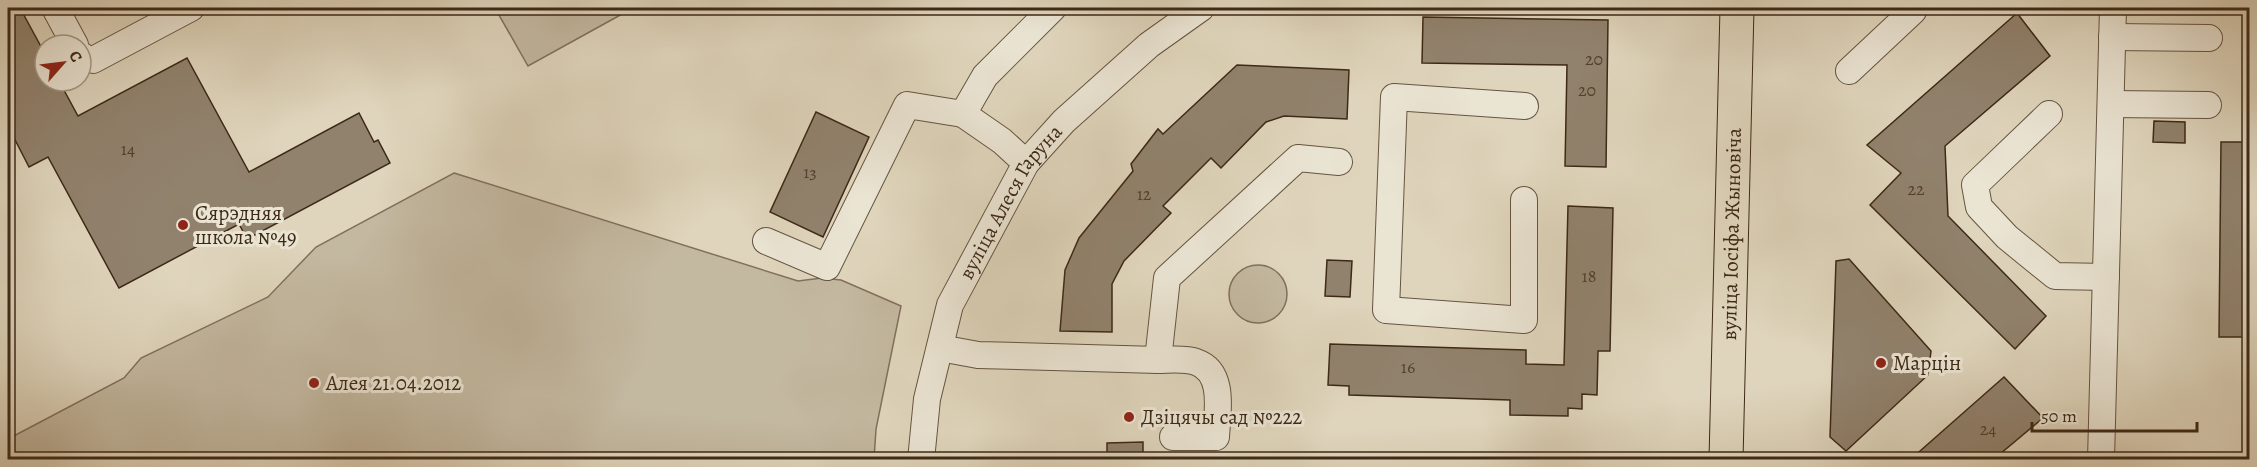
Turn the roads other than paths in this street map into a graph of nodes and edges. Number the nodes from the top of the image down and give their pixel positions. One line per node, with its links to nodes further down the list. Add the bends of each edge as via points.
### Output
1 (55, 8): 8 (street)
2 (191, 8): 11 (street)
3 (1053, 8): 16 (street, via 985,76)
4 (1201, 8): 19 (street, вуліца Алеся Гаруна, via 1149,45 1064,121)
5 (1737, 8): 27 (main road, вуліца Іосіфа Жыновіча)
6 (1913, 8): 12 (street)
7 (2113, 8): 9 (street)
8 (69, 33)
9 (2112, 37): 10 (street); 13 (street)
10 (2209, 38)
11 (93, 60)
12 (1849, 71)
13 (2111, 104): 14 (street); 22 (street)
14 (2208, 105)
15 (1525, 106): 20 (street, via 1394,97 1386,310 1524,320)
16 (963, 114): 19 (street); 21 (street, via 907,105 827,267)
17 (2049, 114): 22 (street, via 1976,185 1979,207 2007,237 2055,276)
18 (1339, 162): 24 (street, via 1298,158 1167,278)
19 (1026, 163): 23 (street, вуліца Алеся Гаруна, via 950,305)
20 (1524, 200)
21 (766, 241)
22 (2106, 277): 28 (street)
23 (940, 348): 24 (street, via 978,355); 26 (street, вуліца Алеся Гаруна, via 927,399)
24 (1158, 360): 25 (street, via 1196,362 1210,371 1217,385 1216,437)
25 (1173, 437)
26 (921, 459)
27 (1726, 459)
28 (2101, 459)

